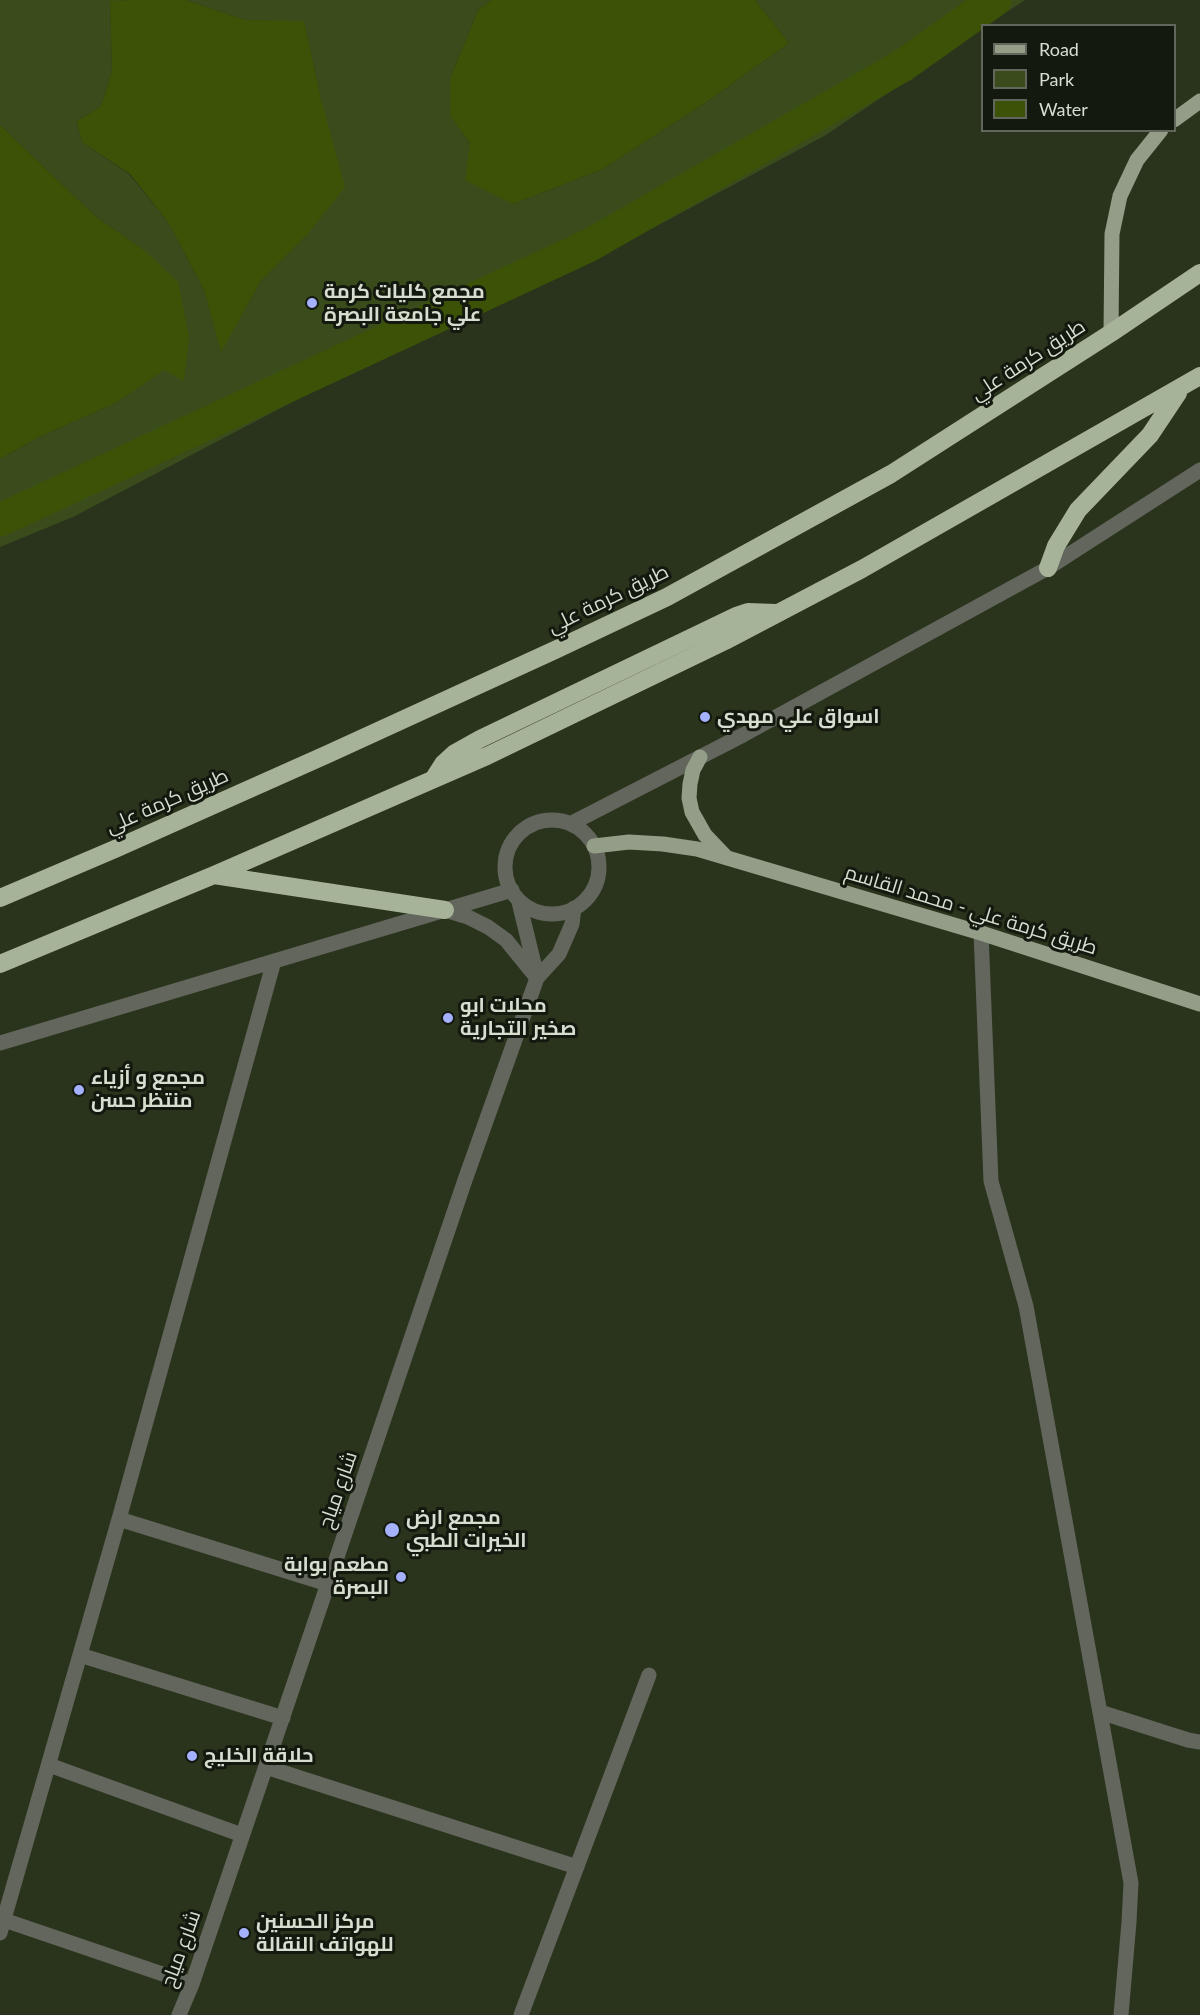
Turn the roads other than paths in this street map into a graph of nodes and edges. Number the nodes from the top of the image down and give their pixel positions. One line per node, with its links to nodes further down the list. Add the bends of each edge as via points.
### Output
1 (1200, 101): 2 (main road)
2 (1176, 119)
3 (1159, 132): 5 (main road, via 1137,160 1120,196 1112,234)
4 (1200, 273): 5 (highway, طريق كرمة علي)
5 (1111, 333): 16 (highway, طريق كرمة علي, via 891,474 667,597 328,754)
6 (1200, 376): 7 (highway)
7 (1181, 388): 9 (highway, via 1150,435 1078,510 1056,546); 14 (highway, via 777,614 519,741)
8 (1200, 470): 9 (street)
9 (1048, 568): 10 (street)
10 (700, 757): 11 (street); 13 (main road, via 690,784 692,812 705,835)
11 (572, 824): 12 (street); 15 (street, via 543,820 517,835 506,861 506,876)
12 (594, 846): 13 (main road, طريق كرمة علي - محمد القاسم, via 628,842 663,844 697,849); 17 (street, via 600,872 587,899)
13 (729, 860): 19 (main road, طريق كرمة علي - محمد القاسم)
14 (214, 875): 18 (highway); 21 (highway)
15 (515, 896): 17 (street, via 533,910 547,914); 18 (street); 22 (street)
16 (0, 898)
17 (574, 908): 22 (street, via 572,924 559,954)
18 (445, 910): 20 (street); 22 (street, via 468,917 506,940)
19 (981, 933): 23 (main road, طريق كرمة علي - محمد القاسم); 29 (street, via 991,1182 1026,1306)
20 (274, 962): 24 (street); 25 (street)
21 (0, 964)
22 (537, 978): 26 (street, شارع مياح)
23 (1200, 1005)
24 (0, 1043)
25 (119, 1518): 26 (street); 27 (street)
26 (328, 1584): 30 (street, شارع مياح)
27 (80, 1655): 30 (street); 32 (street)
28 (649, 1675): 35 (street)
29 (1100, 1712): 31 (street); 40 (street, via 1131,1883)
30 (283, 1718): 33 (street, شارع مياح)
31 (1200, 1742)
32 (49, 1765): 34 (street); 36 (street)
33 (266, 1767): 34 (street, شارع مياح); 35 (street)
34 (242, 1836): 37 (street, شارع مياح)
35 (577, 1867): 39 (street)
36 (2, 1927): 37 (street)
37 (192, 1984): 38 (street, شارع مياح)
38 (179, 2015)
39 (522, 2015)
40 (1121, 2015)

